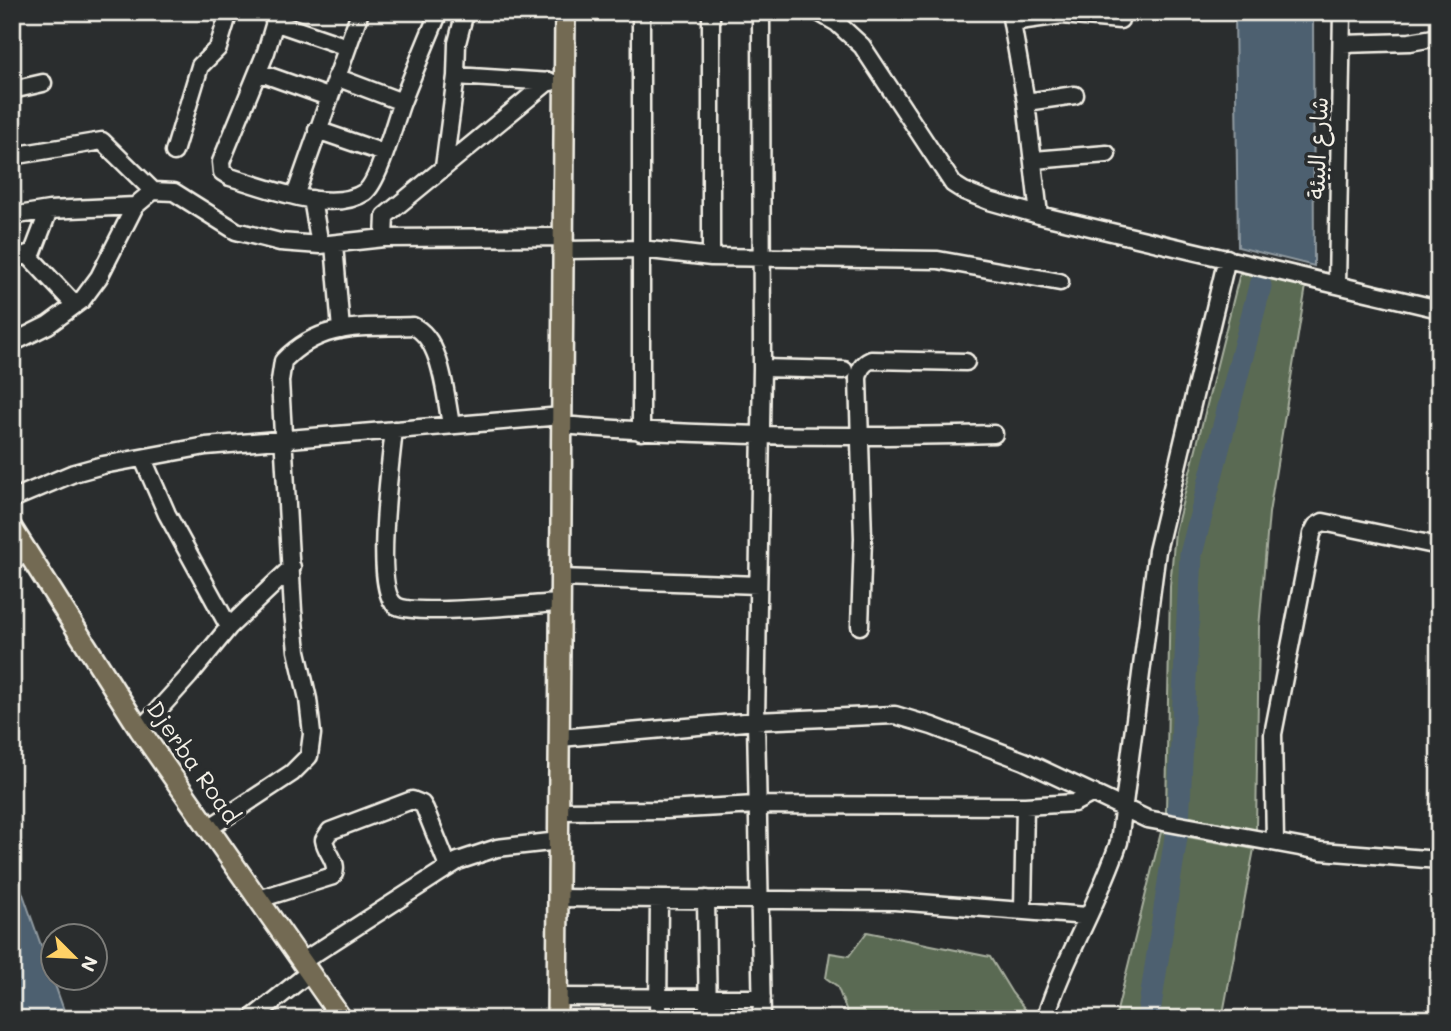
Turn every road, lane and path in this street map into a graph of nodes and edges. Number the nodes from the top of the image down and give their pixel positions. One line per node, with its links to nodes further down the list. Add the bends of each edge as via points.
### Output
1 (229, 12): 29 (street, via 218,48 200,66)
2 (360, 12): 17 (street)
3 (439, 12): 26 (street)
4 (465, 12): 19 (street, via 457,43)
5 (565, 12): 21 (main road)
6 (641, 12): 45 (street)
7 (711, 12): 46 (street)
8 (761, 12): 47 (street)
9 (818, 12): 40 (street, via 862,46 953,184 989,201)
10 (1342, 12): 16 (street, شارع البيئة)
11 (1062, 14): 13 (street); 14 (street)
12 (276, 17): 17 (street); 18 (street)
13 (1011, 17): 27 (street)
14 (1120, 20)
15 (1439, 37): 16 (street)
16 (1343, 44): 51 (street, شارع البيئة)
17 (347, 47): 20 (street)
18 (258, 72): 25 (street); 36 (street, via 220,168 230,177)
19 (456, 76): 21 (street); 34 (street)
20 (336, 77): 25 (street); 26 (street)
21 (557, 82): 34 (street); 43 (main road)
22 (43, 83): 23 (street)
23 (12, 90)
24 (1075, 95): 27 (street)
25 (328, 97): 28 (street)
26 (402, 102): 30 (street)
27 (1026, 102): 33 (street)
28 (317, 130): 30 (street); 36 (street)
29 (174, 152)
30 (384, 153): 37 (street, via 364,193 339,200)
31 (1107, 154): 33 (street)
32 (12, 156): 35 (street, via 102,141)
33 (1034, 160): 40 (street)
34 (444, 167): 42 (street, via 385,216)
35 (153, 191): 38 (street); 44 (street, via 180,195 246,235)
36 (295, 196): 37 (street)
37 (312, 200): 44 (street)
38 (135, 205): 39 (street); 52 (street, via 99,276)
39 (49, 210): 41 (street); 48 (street, via 36,246)
40 (1039, 215): 49 (street)
41 (12, 216)
42 (384, 238): 43 (street); 44 (street)
43 (563, 243): 45 (street); 59 (main road)
44 (327, 244): 54 (street)
45 (641, 249): 46 (street); 62 (street)
46 (711, 257): 47 (street)
47 (763, 257): 50 (street, via 938,260); 57 (street)
48 (20, 258): 52 (street)
49 (1227, 258): 51 (street); 84 (street, via 1157,551)
50 (1060, 282)
51 (1337, 285): 53 (street)
52 (75, 305): 55 (street)
53 (1439, 309)
54 (341, 330): 60 (street, via 413,326 422,330 436,352); 66 (street, via 313,337 283,361)
55 (12, 343)
56 (966, 362): 65 (street, via 866,362 858,378)
57 (762, 368): 58 (street); 64 (street)
58 (844, 370)
59 (562, 421): 60 (street); 62 (street); 73 (main road)
60 (451, 424): 61 (street)
61 (394, 430): 66 (street); 75 (street, via 385,557 391,601 408,609)
62 (641, 432): 64 (street)
63 (994, 434): 65 (street)
64 (761, 435): 65 (street); 74 (street)
65 (859, 435): 76 (street)
66 (283, 440): 67 (street, via 206,446); 72 (street)
67 (143, 459): 68 (street, via 74,473); 77 (street, via 167,514)
68 (12, 499)
69 (12, 528): 71 (main road, Djerba Road)
70 (1439, 546): 88 (street, via 1323,522 1316,526 1273,734)
71 (20, 557): 79 (main road, Djerba Road)
72 (292, 567): 77 (street); 86 (street, via 294,624 308,699 311,747 292,773)
73 (561, 578): 74 (street); 75 (main road)
74 (758, 584): 78 (street)
75 (560, 603): 80 (main road)
76 (860, 625)
77 (229, 627): 79 (street)
78 (756, 722): 80 (street); 81 (street, via 895,715 1012,756); 82 (street)
79 (140, 730): 86 (main road, Djerba Road)
80 (559, 738): 85 (main road)
81 (1093, 793): 83 (street, via 1074,803); 84 (street)
82 (756, 805): 83 (street); 85 (street); 95 (street)
83 (1025, 806): 96 (street)
84 (1123, 808): 88 (street, via 1147,819); 97 (street, via 1116,852)
85 (559, 811): 87 (main road)
86 (209, 828): 92 (main road, Djerba Road)
87 (559, 841): 90 (street, via 497,848); 91 (main road)
88 (1275, 841): 89 (street, via 1321,850)
89 (1439, 860)
90 (448, 866): 92 (street, via 425,808 412,800 330,831 324,840 335,864 333,876); 98 (street)
91 (558, 898): 93 (street); 99 (main road)
92 (259, 899): 98 (main road, Djerba Road)
93 (659, 899): 94 (street); 101 (street)
94 (706, 899): 95 (street); 100 (street)
95 (759, 900): 96 (street, via 895,901); 102 (street)
96 (1024, 909): 97 (street)
97 (1087, 916): 109 (street)
98 (307, 967): 103 (street); 104 (main road, Djerba Road)
99 (558, 996): 101 (street); 105 (main road)
100 (708, 996): 101 (street); 102 (street); 107 (street)
101 (658, 997): 106 (street)
102 (762, 998): 108 (street)
103 (251, 1019)
104 (342, 1019)
105 (557, 1019)
106 (658, 1019)
107 (708, 1019)
108 (762, 1019)
109 (1045, 1019)

